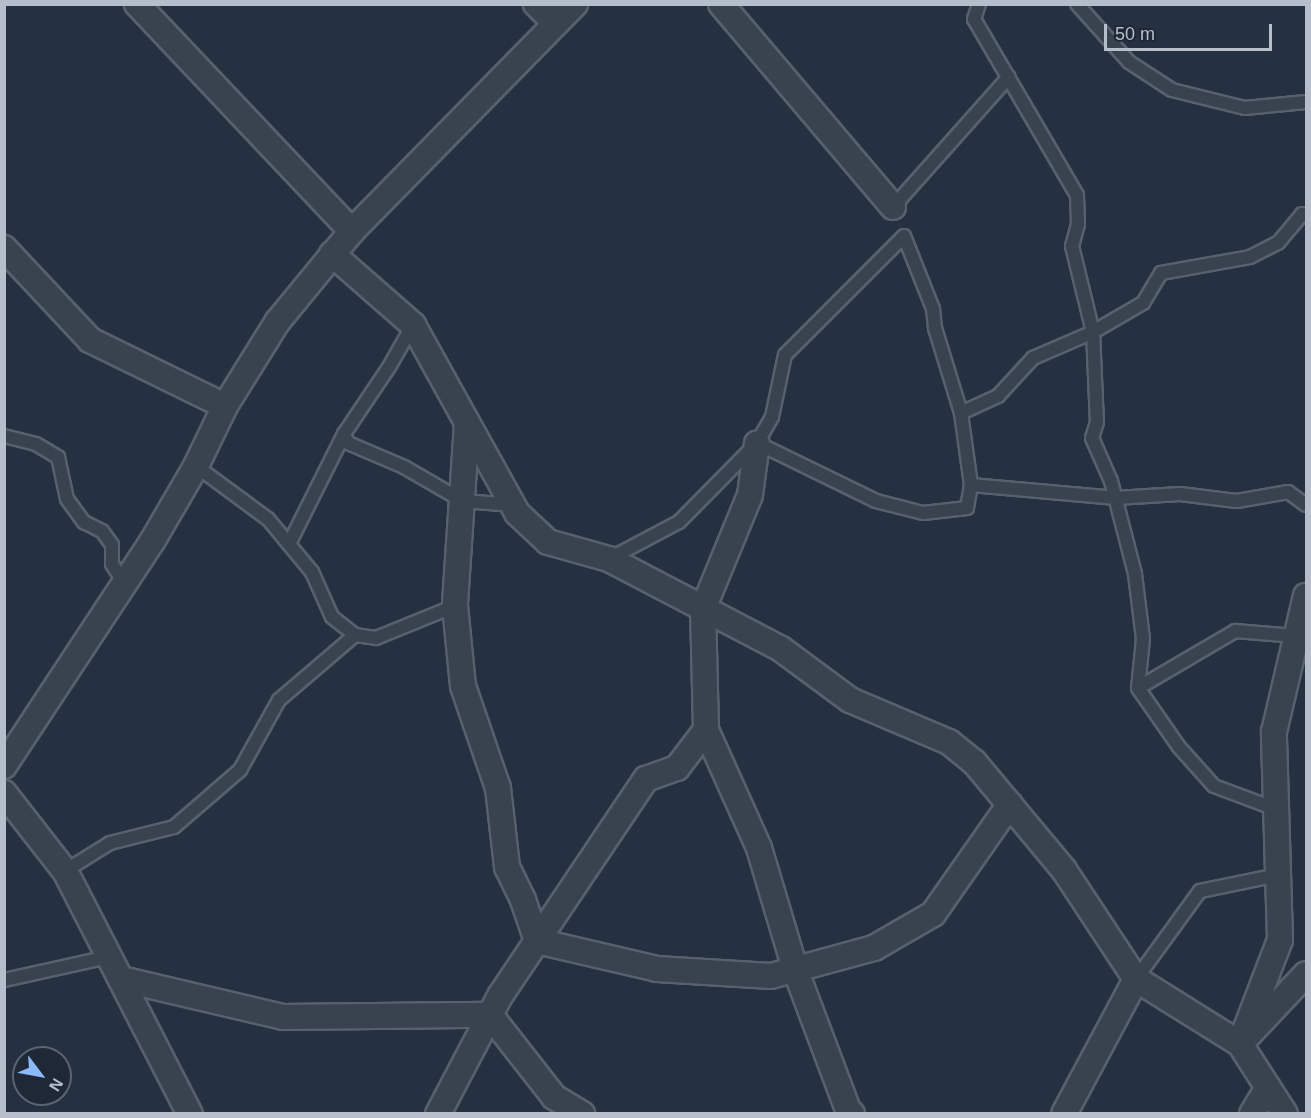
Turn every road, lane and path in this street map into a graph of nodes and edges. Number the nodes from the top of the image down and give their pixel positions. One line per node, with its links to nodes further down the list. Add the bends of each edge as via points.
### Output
1 (137, 4): 12 (street)
2 (536, 4): 7 (street)
3 (575, 4): 7 (street)
4 (721, 4): 10 (street)
5 (979, 4): 8 (lane, via 974,19)
6 (1077, 4): 9 (lane, via 1129,62 1172,90 1245,108)
7 (555, 23): 12 (street)
8 (1009, 77): 10 (lane); 16 (lane, via 1077,195 1078,224 1072,246)
9 (1306, 102)
10 (893, 207)
11 (1306, 215): 16 (lane, via 1302,214 1278,243 1250,257 1161,273 1143,303)
12 (352, 231): 14 (street)
13 (4, 248): 17 (street, via 90,339)
14 (332, 254): 15 (street); 17 (street, via 278,321)
15 (412, 324): 19 (street); 20 (lane, via 389,367)
16 (1093, 332): 18 (lane, via 1033,358 998,396); 25 (lane, via 1097,422 1092,438)
17 (225, 406): 23 (street)
18 (961, 413): 22 (lane, via 935,328 933,309 904,236 784,355 772,417); 24 (lane)
19 (467, 423): 26 (street); 27 (street)
20 (344, 434): 26 (lane, via 348,443 404,467); 29 (lane)
21 (4, 436): 31 (lane, via 36,444 58,457 67,499 84,522 102,531 112,545 112,564)
22 (757, 443): 24 (lane, via 876,501 923,513 967,508); 30 (lane, via 679,522); 34 (street, via 750,495)
23 (196, 466): 29 (lane, via 268,519); 31 (street)
24 (971, 485): 25 (lane)
25 (1116, 498): 28 (lane, via 1180,494 1237,501 1288,492); 37 (lane, via 1135,574 1143,639)
26 (463, 501): 27 (lane); 33 (street)
27 (513, 505): 30 (street, via 548,542)
28 (1306, 505)
29 (289, 544): 35 (lane, via 312,572 332,616)
30 (609, 559): 34 (street)
31 (124, 583): 39 (street)
32 (1306, 596): 36 (street)
33 (455, 606): 35 (lane, via 376,638); 45 (street, via 463,686 498,788 507,867)
34 (703, 609): 38 (street); 41 (street, via 780,650 850,700 949,742 974,762)
35 (355, 635): 43 (lane, via 279,700 240,770 174,827 110,843)
36 (1296, 636): 37 (lane, via 1234,631); 42 (street, via 1274,732)
37 (1138, 688): 42 (lane, via 1179,747 1214,786)
38 (706, 730): 45 (street, via 676,768 646,779); 47 (street, via 759,848)
39 (4, 766)
40 (4, 793): 43 (street)
41 (1010, 804): 47 (street, via 933,914 874,948); 50 (street, via 1064,870)
42 (1276, 809): 44 (street)
43 (65, 871): 46 (street)
44 (1278, 875): 50 (lane, via 1200,891); 53 (street, via 1280,939)
45 (537, 941): 47 (street, via 657,969 771,976); 52 (street)
46 (109, 957): 49 (street); 51 (lane)
47 (795, 969): 59 (street)
48 (1306, 974): 53 (street)
49 (121, 979): 52 (street, via 283,1017); 56 (street)
50 (1136, 979): 53 (street); 60 (street)
51 (4, 980)
52 (490, 1015): 55 (street); 57 (street)
53 (1240, 1044): 54 (street)
54 (1268, 1088): 61 (street); 62 (street)
55 (560, 1105): 58 (street)
56 (190, 1113)
57 (438, 1113)
58 (582, 1113)
59 (852, 1113)
60 (1064, 1113)
61 (1252, 1113)
62 (1285, 1113)

